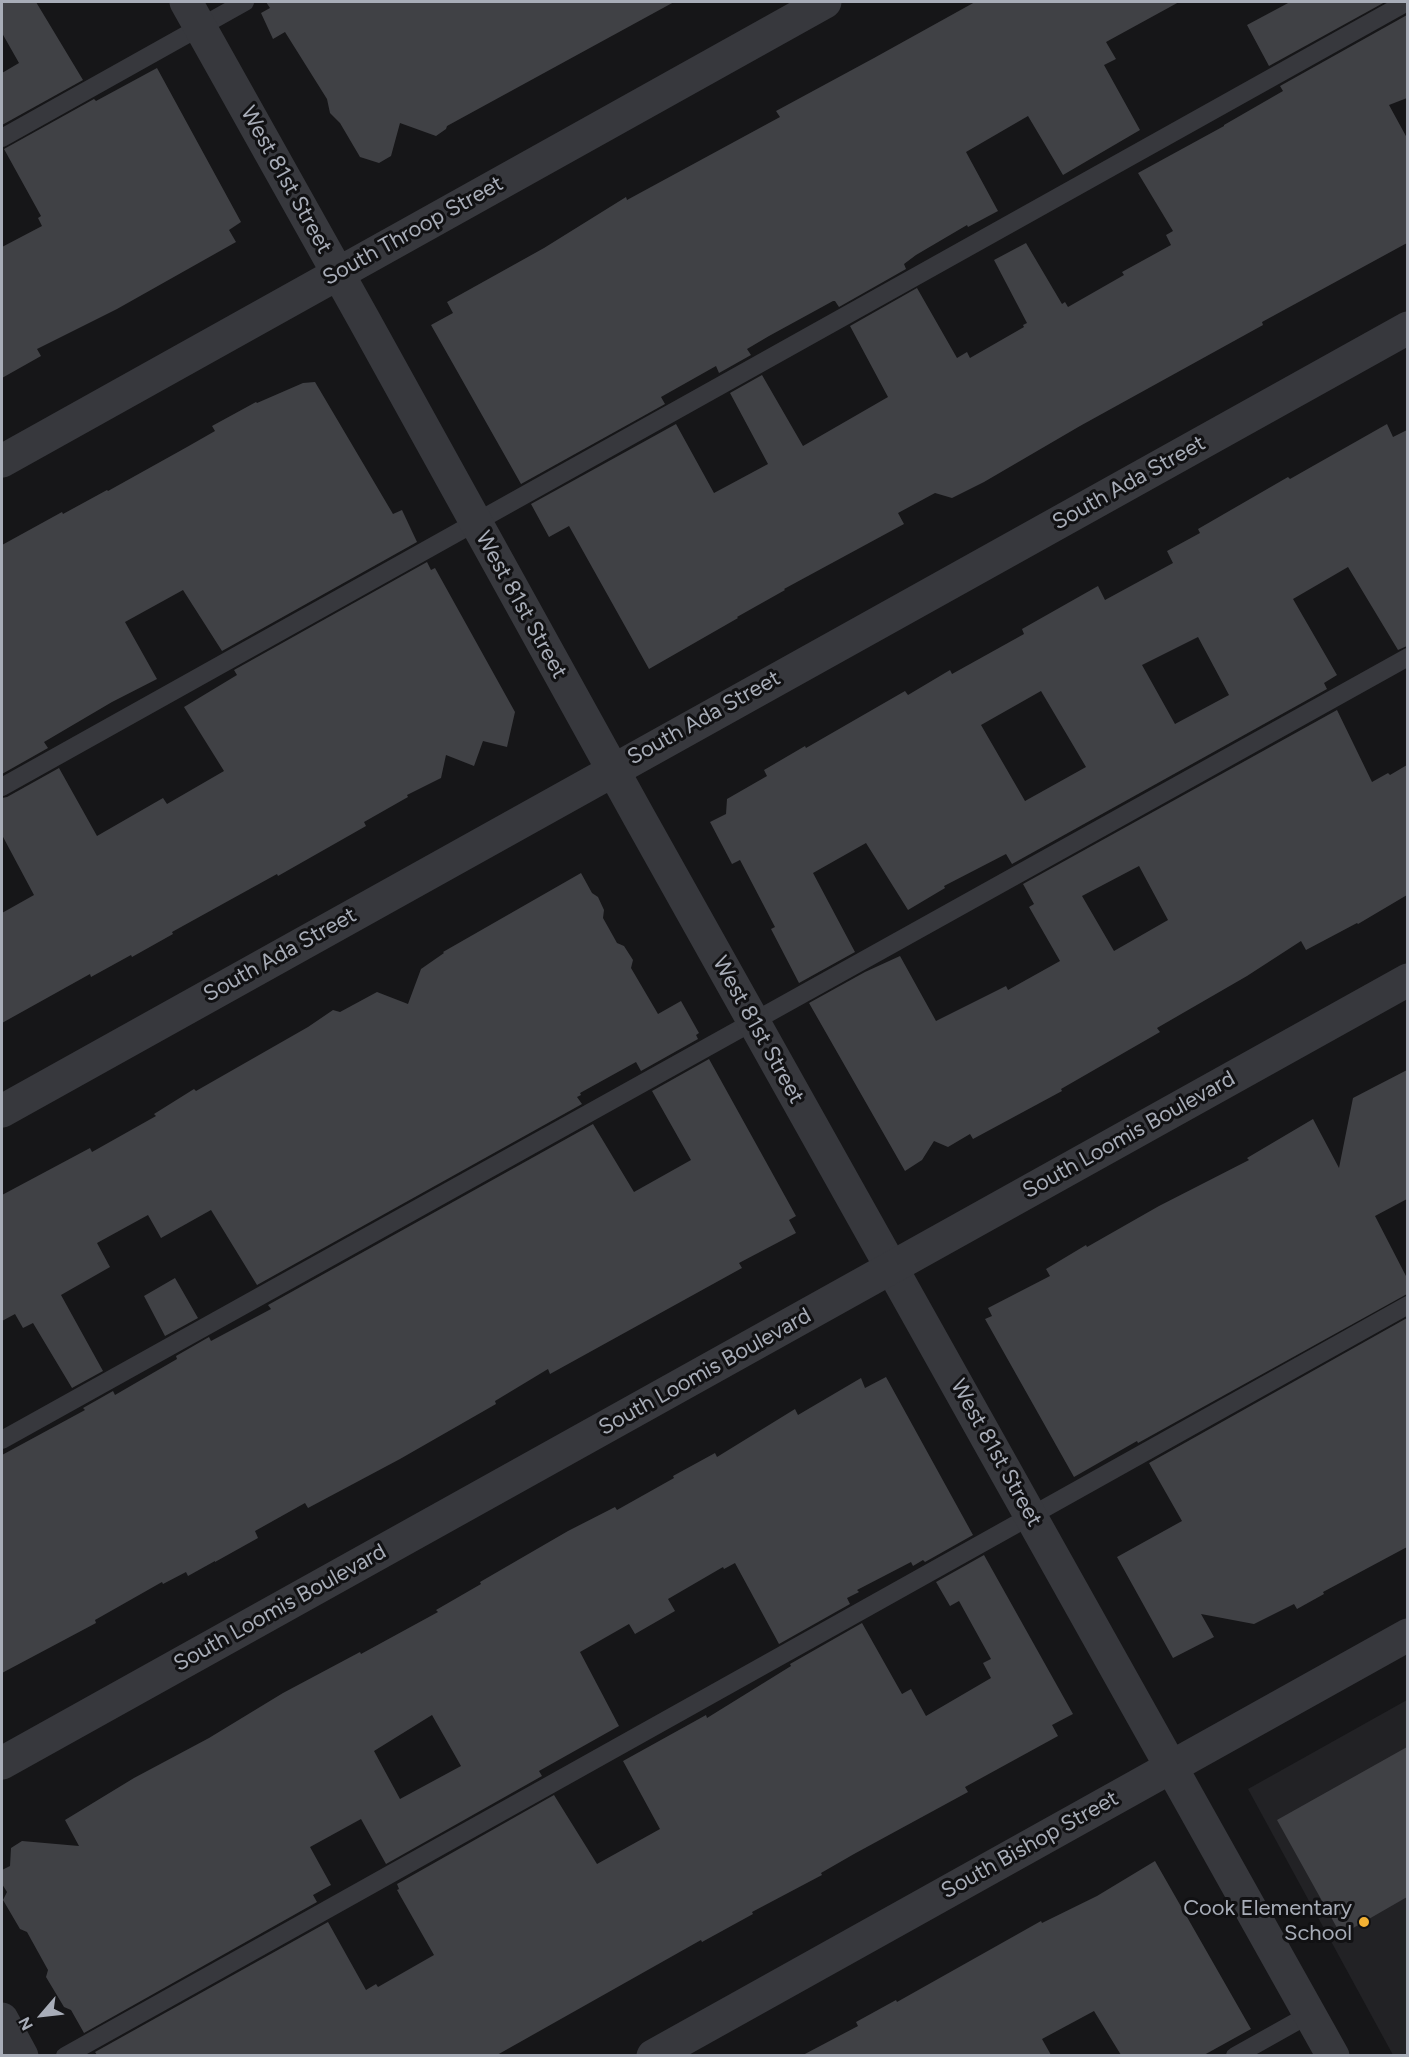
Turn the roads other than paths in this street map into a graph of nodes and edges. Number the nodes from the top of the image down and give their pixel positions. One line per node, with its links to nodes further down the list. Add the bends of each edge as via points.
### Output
1 (245, 2): 4 (lane)
2 (825, 2): 6 (street, South Throop Street)
3 (1407, 2): 9 (lane)
4 (193, 14): 5 (lane); 6 (street, West 81st Street)
5 (2, 138)
6 (338, 273): 8 (street, South Throop Street); 9 (street, West 81st Street)
7 (1407, 328): 11 (street, South Ada Street)
8 (2, 461)
9 (476, 523): 11 (street, West 81st Street); 12 (lane)
10 (1407, 657): 14 (lane)
11 (612, 769): 14 (street, West 81st Street); 15 (street, South Ada Street)
12 (2, 787)
13 (1407, 980): 16 (street, South Loomis Boulevard)
14 (754, 1023): 16 (street, West 81st Street); 18 (lane)
15 (2, 1110)
16 (891, 1268): 19 (street, West 81st Street); 21 (street, South Loomis Boulevard)
17 (1407, 1305): 19 (lane)
18 (2, 1440)
19 (1031, 1515): 22 (street, West 81st Street); 26 (lane)
20 (1407, 1635): 22 (street, South Bishop Street)
21 (2, 1763)
22 (1172, 1767): 23 (street, West 81st Street); 27 (street, South Bishop Street)
23 (1310, 2014): 28 (lane); 29 (street, West 81st Street)
24 (2, 2019): 25 (street)
25 (22, 2055)
26 (66, 2055)
27 (653, 2055)
28 (1235, 2055)
29 (1333, 2055)

